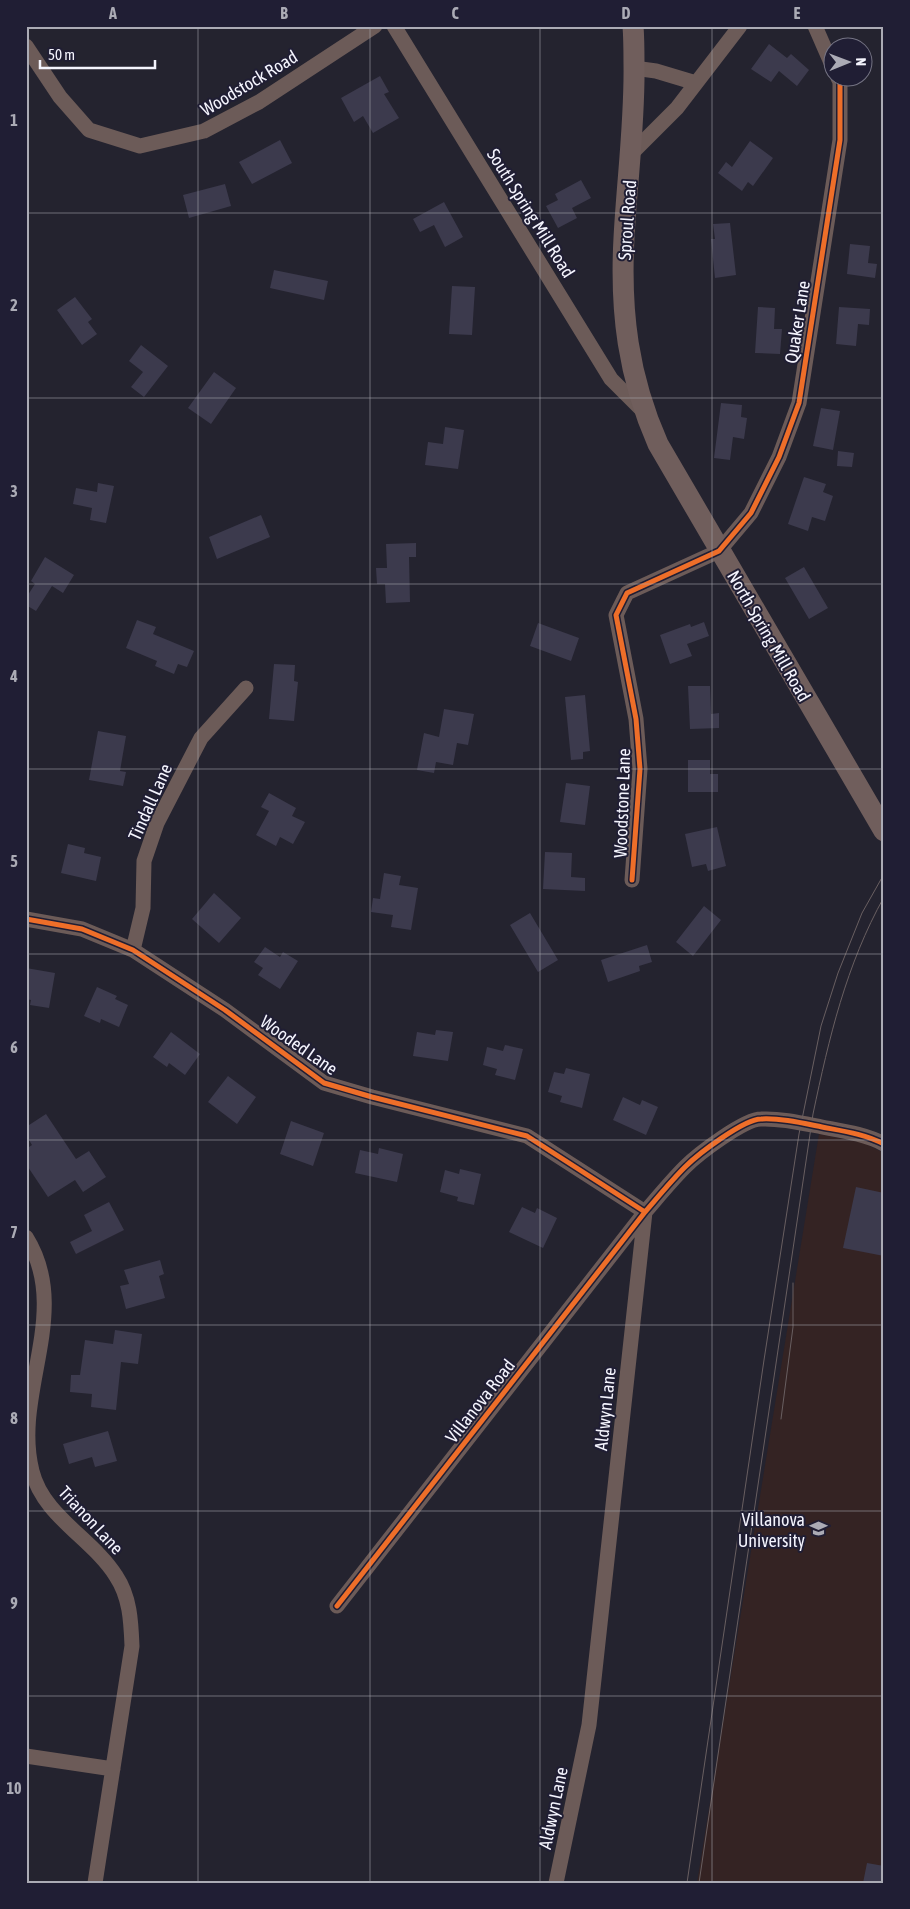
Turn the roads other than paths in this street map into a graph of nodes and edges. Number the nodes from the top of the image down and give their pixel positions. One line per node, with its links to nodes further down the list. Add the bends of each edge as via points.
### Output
1 (375, 26): 7 (street, Woodstock Road, via 259,102 204,131 140,146 88,130 60,97)
2 (394, 26): 12 (street, South Spring Mill Road, via 611,379)
3 (633, 26): 8 (main road, Sproul Road)
4 (740, 26): 9 (street)
5 (815, 26): 6 (street)
6 (822, 42)
7 (26, 46)
8 (634, 68): 9 (street); 11 (main road, Sproul Road)
9 (696, 83): 11 (street, via 677,108)
10 (840, 88): 13 (street, Quaker Lane, via 840,140 799,403 779,456 751,513)
11 (632, 152): 12 (main road, Sproul Road, via 624,238 623,304 631,365)
12 (644, 412): 13 (main road, North Spring Mill Road, via 658,444)
13 (719, 551): 15 (main road, North Spring Mill Road); 16 (street, Woodstone Lane, via 627,593 616,615 636,719 640,769)
14 (246, 688): 18 (street, Tindall Lane, via 202,738 157,823 144,861 143,908)
15 (884, 831)
16 (632, 880)
17 (26, 919): 18 (street, Wooded Lane, via 82,929)
18 (133, 950): 20 (street, Wooded Lane, via 225,1010 324,1083 527,1136)
19 (884, 1144): 20 (street, via 872,1138 800,1123 761,1118 749,1121 686,1166)
20 (645, 1212): 22 (street, Villanova Road); 26 (street, Aldwyn Lane, via 589,1725)
21 (26, 1237): 24 (street, Trianon Lane, via 40,1265 44,1284 41,1345 28,1429 32,1473 56,1512 116,1576 129,1607 132,1646)
22 (337, 1606)
23 (26, 1756): 24 (street)
24 (112, 1769): 25 (street, Trianon Lane)
25 (95, 1883)
26 (556, 1883)

